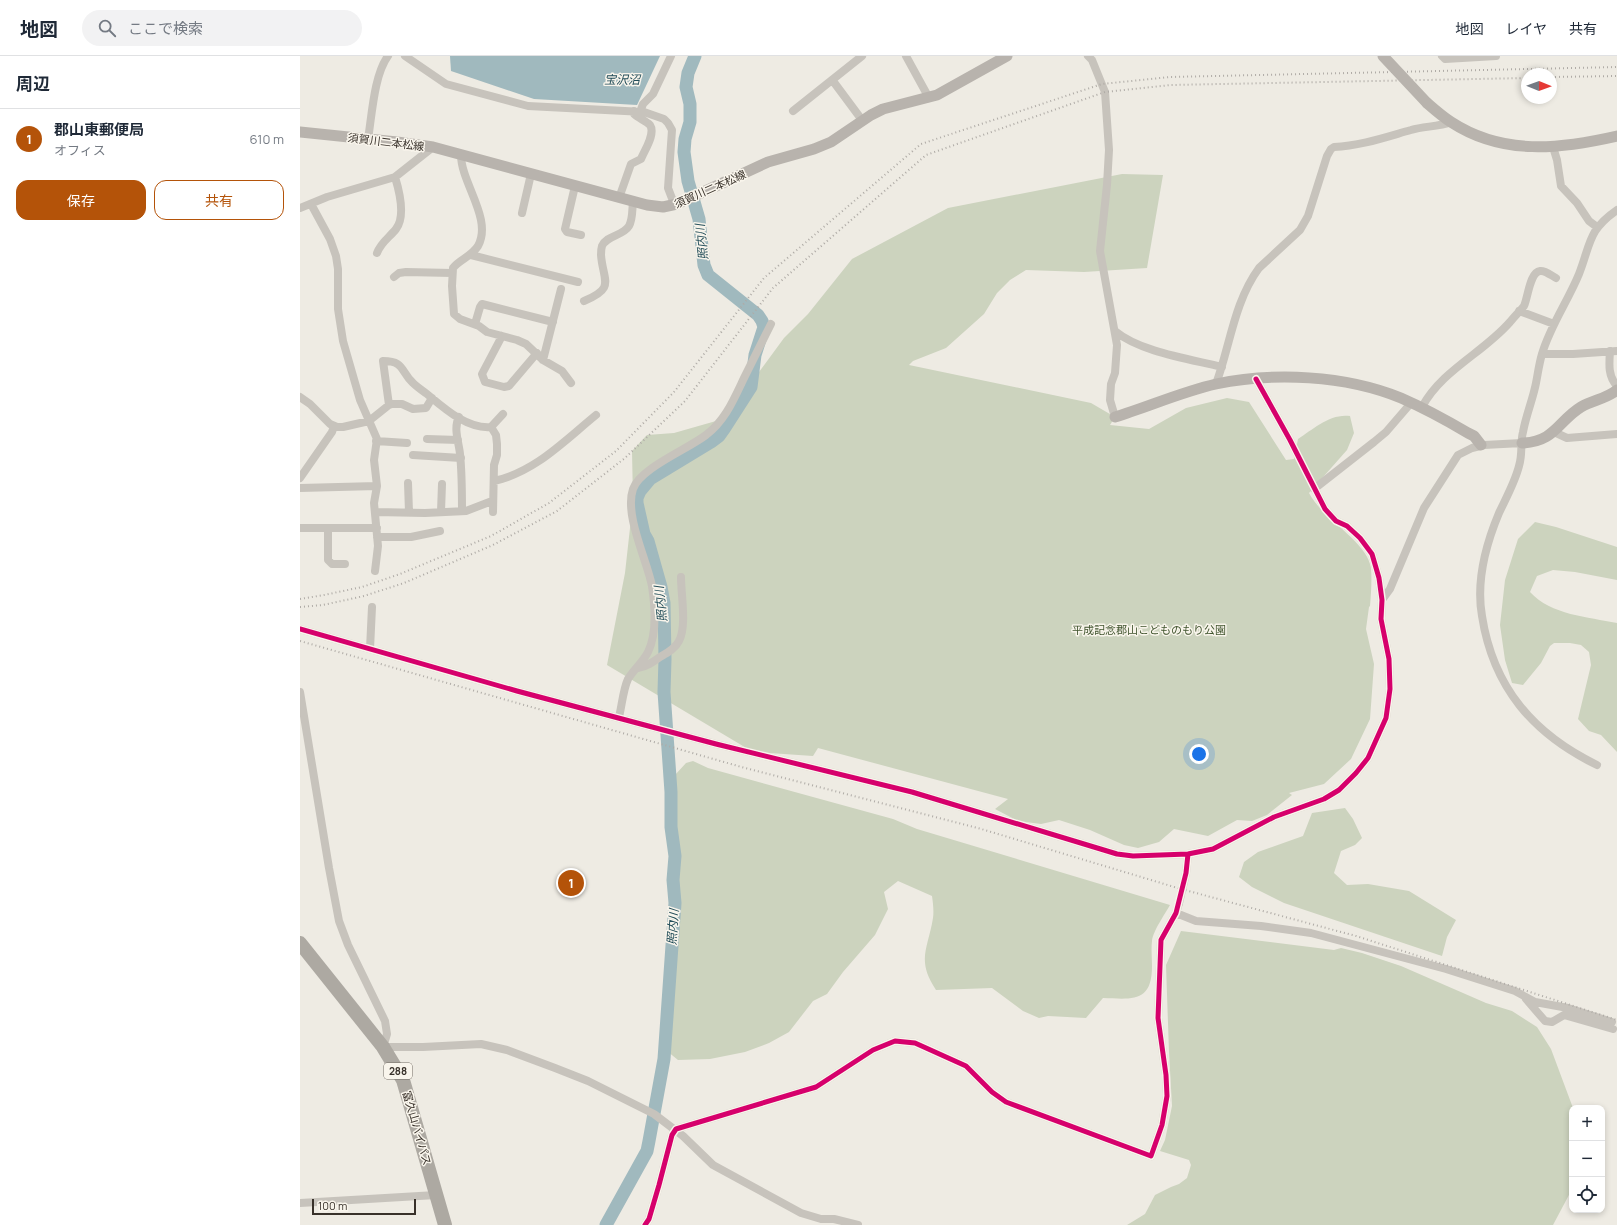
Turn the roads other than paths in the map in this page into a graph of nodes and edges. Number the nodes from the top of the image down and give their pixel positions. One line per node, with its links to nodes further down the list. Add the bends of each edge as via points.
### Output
1 (388, 56): 19 (street, via 379,76)
2 (405, 56): 13 (street, via 446,84 528,106)
3 (671, 56): 13 (street, via 653,94)
4 (862, 56): 11 (street)
5 (906, 56): 12 (street)
6 (1006, 56): 12 (main road, 須賀川二本松線)
7 (1088, 56): 48 (street, via 1092,60 1104,92 1109,150 1100,251)
8 (1383, 56): 16 (main road, bridge, via 1427,103)
9 (1442, 56): 10 (street, via 1445,59)
10 (1496, 56)
11 (833, 81): 14 (street); 15 (street)
12 (929, 98): 15 (main road, 須賀川二本松線, via 883,109)
13 (637, 111): 26 (street, via 634,114 651,129 650,138 641,159 631,164); 29 (street, via 664,119 672,130 668,188)
14 (793, 111)
15 (862, 120): 29 (main road, 須賀川二本松線, via 831,142 768,162)
16 (1451, 122): 21 (main road, via 1492,141 1530,148); 54 (street, via 1331,149 1308,216 1300,230 1254,274 1241,303)
17 (300, 132): 19 (main road, 須賀川二本松線)
18 (1617, 136): 21 (main road)
19 (368, 139): 20 (main road, 須賀川二本松線)
20 (433, 147): 22 (main road, 須賀川二本松線); 24 (street)
21 (1553, 147): 33 (street, via 1561,186)
22 (461, 155): 23 (main road, 須賀川二本松線); 36 (street, via 464,176 476,202 482,229 480,242)
23 (531, 174): 25 (main road, 須賀川二本松線); 32 (street)
24 (395, 177): 28 (street, via 326,197); 35 (street, via 401,203 398,224 381,244)
25 (575, 186): 26 (main road, 須賀川二本松線); 34 (street, via 565,228 567,232)
26 (619, 198): 27 (main road, 須賀川二本松線)
27 (633, 202): 29 (main road, 須賀川二本松線, via 654,207); 42 (street, via 631,221 625,231 607,240 601,248 606,284 598,294)
28 (311, 204): 30 (street); 68 (street, via 327,232 336,256 338,309 343,341 360,400)
29 (678, 204)
30 (300, 208)
31 (1617, 210): 33 (street)
32 (522, 213)
33 (1596, 227): 47 (street, via 1579,274)
34 (581, 235)
35 (377, 253)
36 (471, 255): 37 (street, via 454,266); 40 (street)
37 (452, 273): 38 (street, via 399,273); 45 (street, via 454,314)
38 (394, 277)
39 (1556, 278): 43 (street, via 1543,271 1536,272)
40 (578, 282)
41 (561, 289): 44 (street)
42 (584, 301)
43 (1519, 311): 47 (street); 63 (street, via 1497,336 1445,377)
44 (553, 322): 45 (street, via 482,304); 53 (street)
45 (475, 324): 49 (street, via 487,332)
46 (771, 324): 105 (street, via 720,421 706,435 643,475 633,489 633,517 652,586 654,605 654,632 650,647)
47 (1554, 324): 52 (street)
48 (1115, 331): 54 (street, via 1147,348); 66 (street, via 1117,345 1110,403)
49 (502, 336): 51 (street, via 526,344); 51 (street, via 482,374 485,382 509,386)
50 (1613, 351): 52 (street); 58 (street, via 1610,374)
51 (537, 353): 53 (street)
52 (1542, 354): 77 (street, via 1522,433)
53 (544, 360): 56 (street, via 562,371)
54 (1222, 367): 57 (street)
55 (1256, 379): 57 (main road); 61 (main road, via 1304,377 1335,381 1371,389); 87 (street)
56 (571, 383)
57 (1216, 384): 66 (main road)
58 (1616, 391): 71 (main road, via 1580,408)
59 (300, 397): 69 (street)
60 (432, 398): 62 (street, via 424,408); 62 (street, via 411,382 394,361 383,361); 67 (street)
61 (1411, 403): 63 (main road); 87 (street, via 1386,432)
62 (389, 405): 68 (street)
63 (1422, 407): 78 (main road, via 1474,436)
64 (503, 414): 70 (street)
65 (596, 415): 82 (street, via 546,458 511,477)
66 (1115, 416)
67 (459, 417): 70 (street, via 474,425); 74 (street)
68 (369, 421): 69 (street, via 343,427); 75 (street, via 376,433)
69 (334, 426): 81 (street)
70 (492, 427): 82 (street, via 497,444)
71 (1554, 432): 72 (street, via 1567,438); 77 (main road, via 1542,439)
72 (1617, 434)
73 (427, 439): 74 (street)
74 (458, 440): 80 (street)
75 (376, 441): 76 (street); 85 (street, via 374,460)
76 (407, 443)
77 (1522, 443): 78 (street); 108 (street, via 1519,467 1494,527 1481,580 1481,614 1486,638 1511,695 1527,715 1561,745)
78 (1481, 445): 101 (street, via 1461,453 1454,460 1424,508 1390,589)
79 (413, 455): 80 (street)
80 (461, 458): 89 (street)
81 (300, 478)
82 (494, 481): 88 (street)
83 (408, 483): 91 (street)
84 (442, 484): 92 (street)
85 (377, 486): 86 (street); 90 (street, via 374,503)
86 (300, 488)
87 (1314, 489): 101 (street, via 1325,509 1336,521 1347,526 1368,547 1379,578)
88 (492, 501): 89 (street); 93 (street)
89 (462, 511): 92 (street)
90 (376, 512): 91 (street); 97 (street)
91 (409, 512): 92 (street)
92 (441, 512)
93 (492, 512)
94 (300, 528): 95 (street)
95 (328, 528): 97 (street); 98 (street, via 328,560 332,564)
96 (440, 531): 97 (street, via 411,537)
97 (377, 532): 99 (street)
98 (345, 564)
99 (375, 571)
100 (681, 577): 105 (street, via 682,627 679,641 657,660)
101 (1382, 600): 109 (street, via 1381,619 1389,659 1390,689 1386,718 1368,758 1356,774 1339,790 1324,798 1274,817 1213,849)
102 (372, 607): 104 (street)
103 (300, 629): 104 (street)
104 (370, 649): 107 (street)
105 (637, 668): 107 (street, via 628,680)
106 (300, 692): 113 (street, via 339,921 385,1020 387,1034)
107 (619, 717): 109 (street, via 716,744 912,792 1117,854)
108 (1597, 765)
109 (1188, 854): 110 (street, bridge)
110 (1176, 913): 112 (street, via 1196,921 1311,933 1446,969 1515,991); 114 (street, via 1160,940 1158,1018 1167,1096 1162,1125 1151,1156 1006,1102 966,1066 915,1043 903,1041 879,1047 816,1087 681,1126)
111 (300, 943): 113 (highway, 富久山バイパス / 288)
112 (1524, 997): 112 (street, via 1541,1004 1568,1008 1612,1025 1564,1015 1552,1022 1545,1021)
113 (383, 1046): 114 (street, via 435,1047 470,1043 491,1045 588,1081 654,1114); 115 (highway, 富久山バイパス / 288, via 403,1080)
114 (675, 1130): 118 (street, via 667,1150 649,1219); 119 (street, via 713,1165 800,1213)
115 (436, 1195): 116 (street); 117 (highway, 富久山バイパス / 288)
116 (300, 1203)
117 (445, 1225)
118 (645, 1225)
119 (858, 1225)

